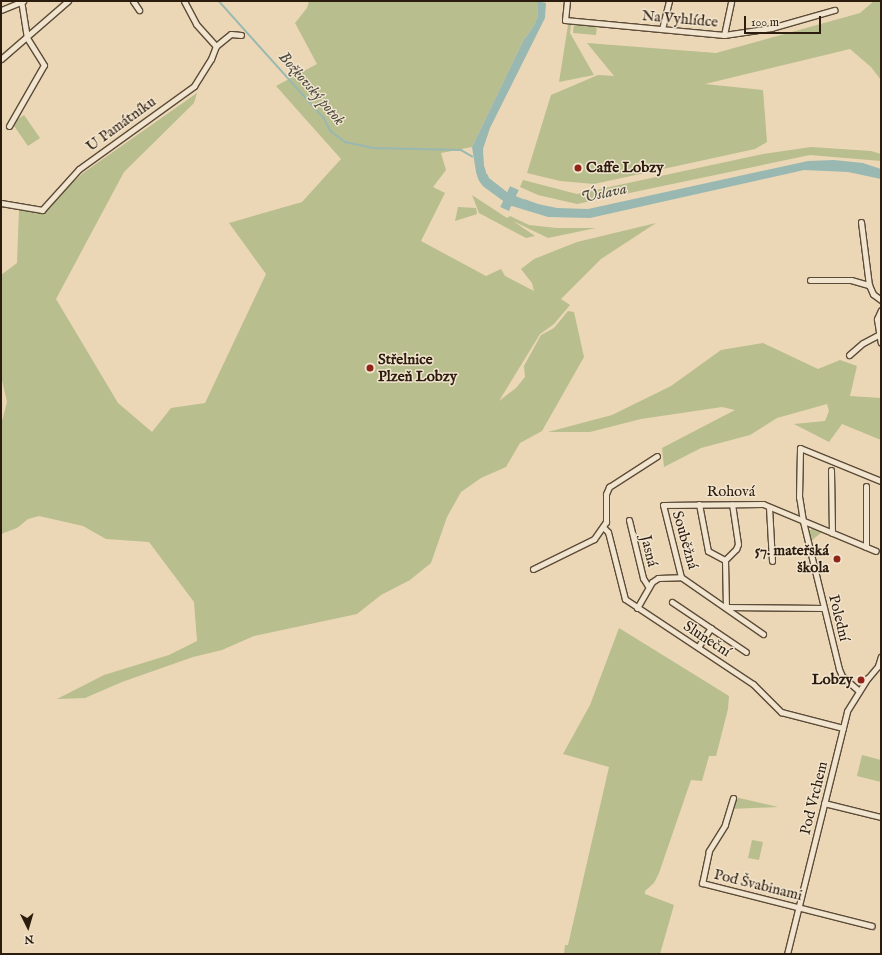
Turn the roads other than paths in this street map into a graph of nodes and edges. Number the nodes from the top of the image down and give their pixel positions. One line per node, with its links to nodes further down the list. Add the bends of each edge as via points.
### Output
1 (68, 1): 14 (street)
2 (133, 1): 9 (street)
3 (184, 1): 15 (street, via 196,24)
4 (567, 1): 11 (street, Na Vyhlídce, via 565,20)
5 (669, 1): 11 (street)
6 (732, 1): 13 (street)
7 (22, 2): 8 (street); 14 (street)
8 (1, 10)
9 (139, 10)
10 (834, 10): 13 (street, Na Vyhlídce, via 771,28)
11 (662, 29): 13 (street, Na Vyhlídce)
12 (241, 35): 15 (street, U Památníku, via 231,34)
13 (724, 35)
14 (27, 38): 16 (street); 17 (street, via 44,65)
15 (216, 46): 18 (street, U Památníku, via 194,86 80,169 42,210)
16 (1, 59)
17 (9, 126)
18 (1, 203)
19 (861, 222): 21 (street)
20 (810, 280): 21 (street, via 851,280)
21 (869, 285): 22 (street, via 873,294)
22 (881, 300)
23 (881, 310): 24 (street, via 877,320)
24 (878, 335): 25 (street); 26 (street)
25 (881, 342)
26 (849, 355)
27 (657, 456): 37 (street, via 609,487)
28 (830, 470): 38 (street)
29 (881, 480): 36 (street, Polední, via 800,448 800,497)
30 (866, 486): 39 (street)
31 (699, 504): 32 (street, Rohová); 33 (street, Rohová); 41 (street, via 708,551)
32 (732, 504): 34 (street, Rohová, via 763,504); 41 (street, via 738,544)
33 (663, 505): 44 (street, Souběžná)
34 (769, 507): 36 (street); 42 (street, Rohová)
35 (629, 520): 45 (street, Jasná, via 643,578)
36 (803, 521): 38 (street); 49 (street, Polední)
37 (603, 527): 43 (street, via 588,543); 48 (street, Sluneční, via 608,532 625,599)
38 (832, 533): 39 (street)
39 (866, 547): 40 (street)
40 (876, 551)
41 (725, 560): 47 (street)
42 (772, 561)
43 (533, 569)
44 (681, 577): 45 (street, via 658,578); 47 (street, Souběžná)
45 (648, 586): 48 (street)
46 (672, 602): 50 (street)
47 (726, 607): 49 (street); 51 (street, Souběžná)
48 (637, 608): 52 (street, Sluneční)
49 (824, 608): 56 (street, Polední, via 842,676)
50 (711, 628): 52 (street); 53 (street)
51 (763, 634)
52 (698, 647): 57 (street, Sluneční, via 753,684 781,712)
53 (746, 652)
54 (881, 656): 55 (street, Pod Vrchem)
55 (880, 666): 56 (street, Pod Vrchem)
56 (859, 691): 57 (street, Pod Vrchem, via 847,711)
57 (843, 728): 59 (street, Pod Vrchem)
58 (733, 798): 61 (street, Pod Švabinami, via 725,825 710,851 702,883)
59 (824, 803): 60 (street); 61 (street, Pod Vrchem)
60 (881, 817)
61 (799, 908): 62 (street, Pod Švabinami); 63 (street, Pod Vrchem)
62 (872, 926)
63 (788, 954)

